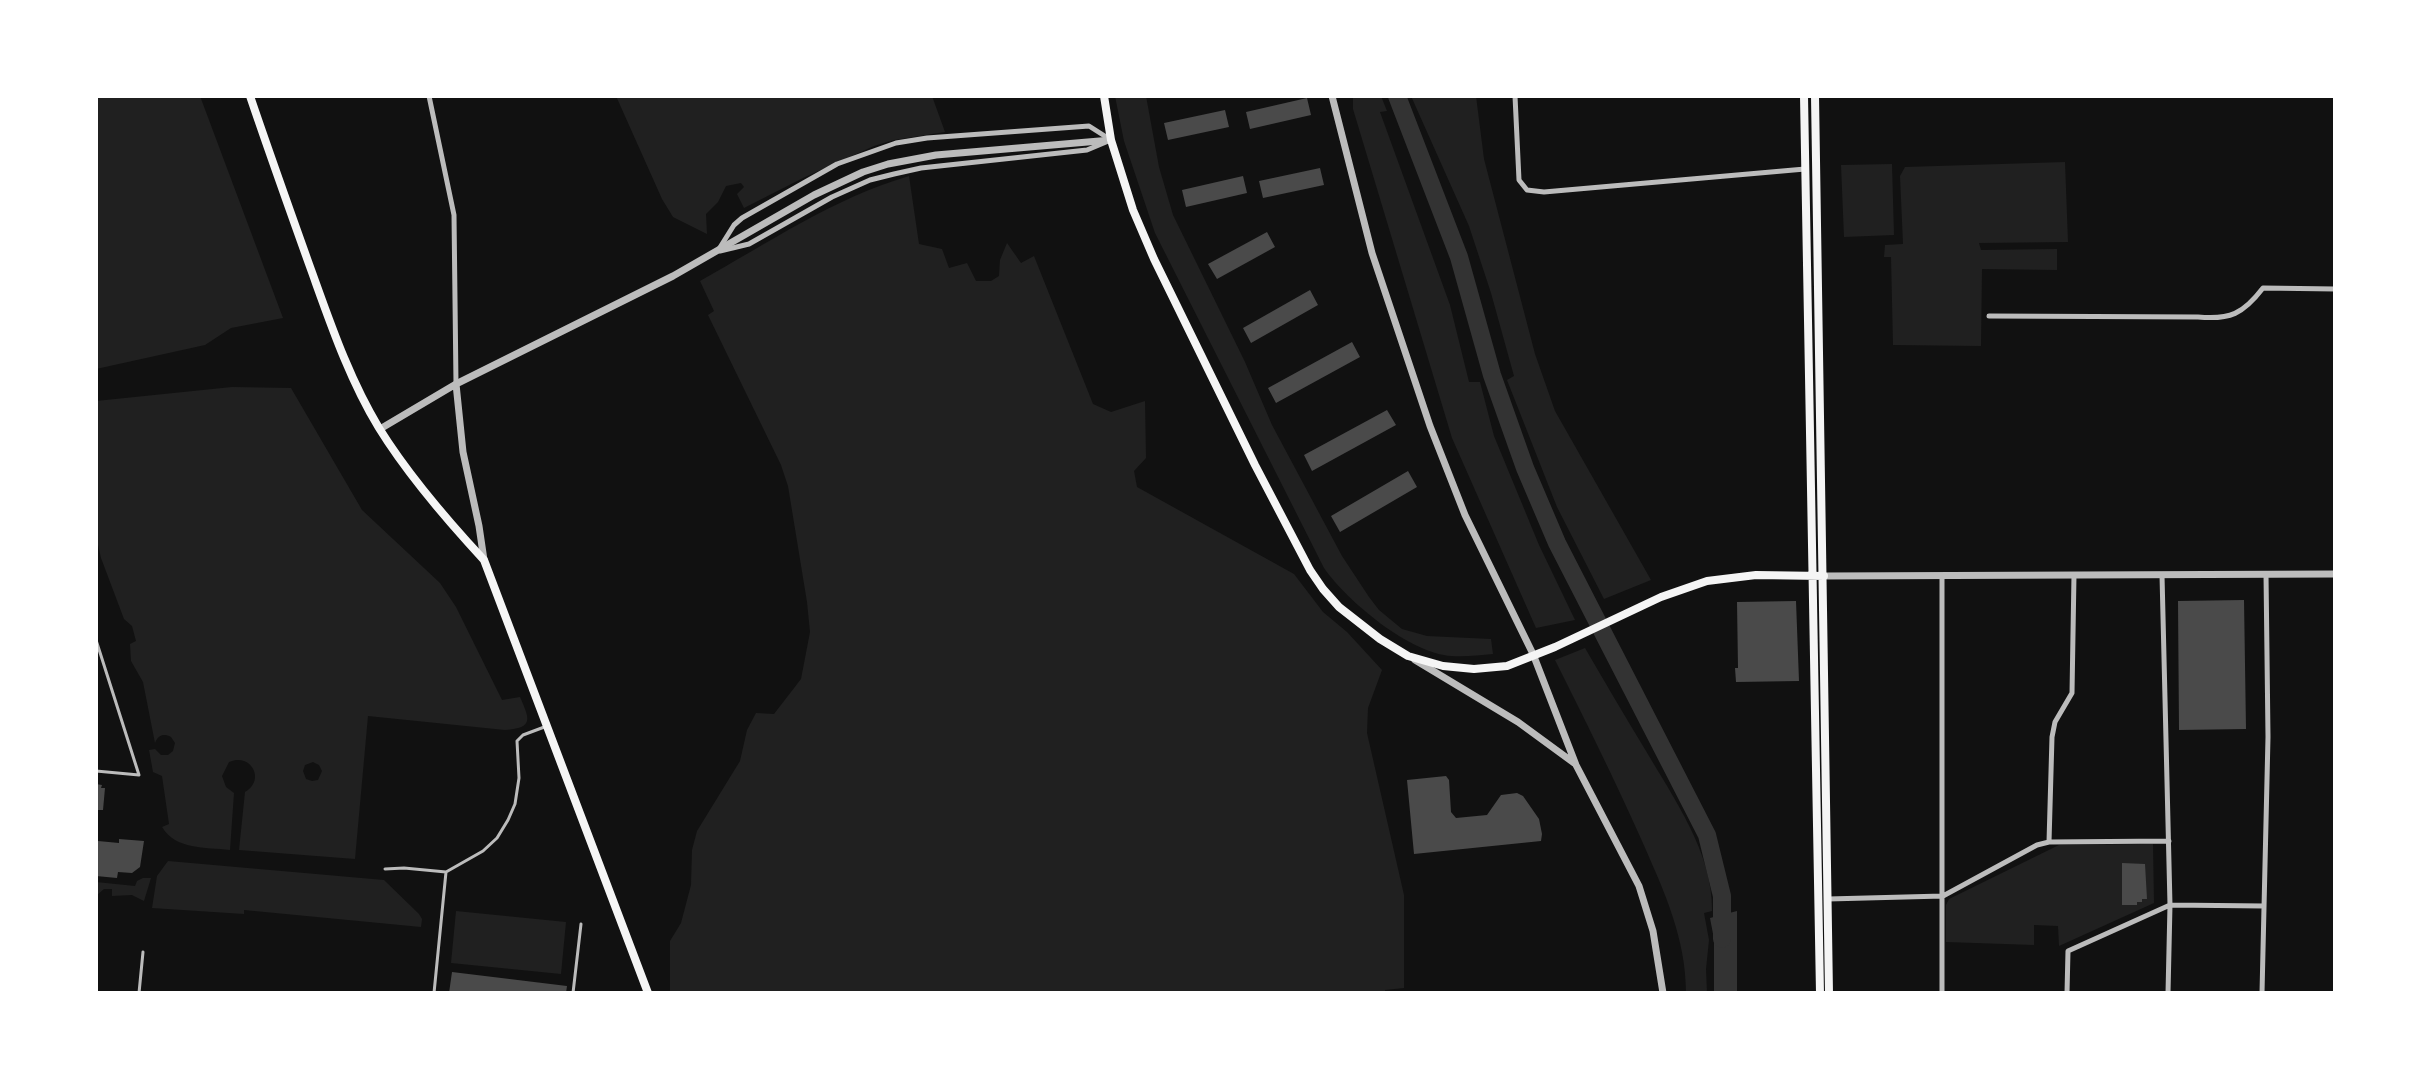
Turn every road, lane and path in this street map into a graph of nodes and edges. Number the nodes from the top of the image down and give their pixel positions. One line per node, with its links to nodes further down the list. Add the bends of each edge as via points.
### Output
1 (250, 96): 14 (main road, via 324,306)
2 (429, 96): 13 (street, via 454,215)
3 (1104, 96): 8 (main road)
4 (1332, 96): 24 (street, via 1372,253 1419,395 1465,514)
5 (1515, 96): 9 (street, via 1519,180 1527,190 1544,192)
6 (1804, 96): 9 (main road)
7 (1815, 96): 21 (main road)
8 (1111, 140): 10 (street, via 1087,150 921,168 870,180 749,244); 10 (street, via 936,155 888,164 838,182); 10 (street, via 1089,126 927,138 875,149 837,164 742,218); 25 (main road, via 1133,210 1154,259 1310,570 1339,607)
9 (1805, 169): 20 (main road)
10 (717, 252): 13 (street)
11 (2335, 289): 12 (street, via 2263,288 2249,306 2216,319)
12 (1989, 316)
13 (456, 384): 14 (street); 15 (street, via 463,452)
14 (380, 429): 15 (main road, via 446,519)
15 (484, 560): 26 (main road)
16 (2266, 574): 17 (street); 19 (street); 36 (street)
17 (2335, 574)
18 (2074, 575): 19 (street); 22 (street); 30 (street, via 2072,693 2055,722 2052,737)
19 (2162, 575): 29 (street)
20 (1814, 576): 21 (main road); 24 (main road, via 1743,575 1707,581); 44 (main road)
21 (1824, 576): 22 (street); 34 (main road)
22 (1942, 577): 33 (street)
23 (96, 640): 28 (lane, via 139,775)
24 (1533, 654): 25 (main road, via 1507,666 1474,669 1443,666); 27 (street)
25 (1408, 656): 27 (street, via 1527,728)
26 (548, 726): 32 (lane, via 517,741 519,778 515,804 497,838 483,851); 42 (main road)
27 (1576, 765): 43 (street, via 1639,886 1657,946)
28 (96, 771)
29 (2169, 841): 30 (street); 35 (street)
30 (2049, 842): 33 (street)
31 (385, 869): 32 (lane)
32 (446, 872): 40 (lane)
33 (1942, 896): 34 (street); 46 (street)
34 (1828, 899): 45 (main road)
35 (2170, 905): 36 (street); 47 (street, via 2068,951); 48 (street)
36 (2264, 906): 49 (street)
37 (581, 924): 41 (lane)
38 (143, 952): 39 (lane)
39 (139, 993)
40 (434, 993)
41 (573, 993)
42 (648, 993)
43 (1663, 993)
44 (1820, 993)
45 (1829, 993)
46 (1942, 993)
47 (2067, 993)
48 (2168, 993)
49 (2262, 993)

